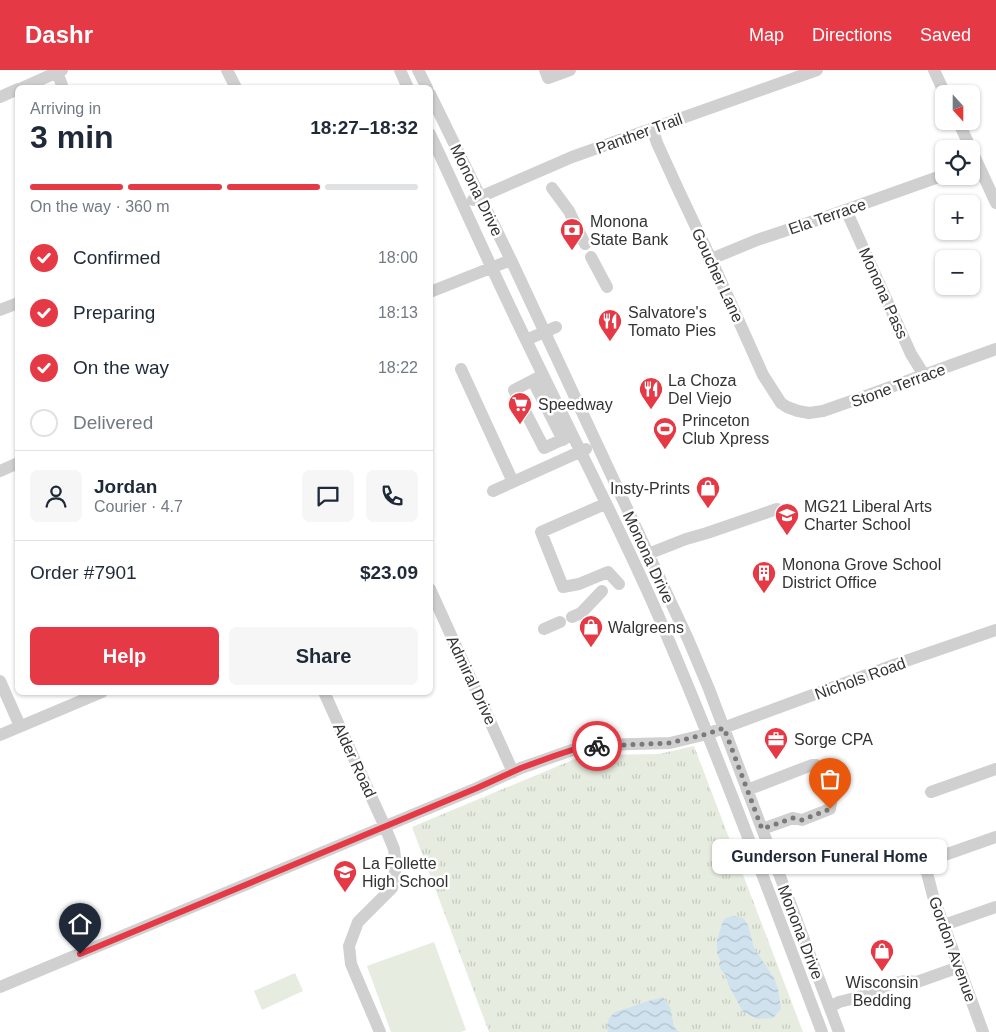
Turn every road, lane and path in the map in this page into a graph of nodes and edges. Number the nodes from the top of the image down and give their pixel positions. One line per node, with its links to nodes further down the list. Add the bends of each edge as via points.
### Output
1 (227, 70): 11 (street)
2 (400, 70): 12 (street)
3 (418, 70): 13 (street)
4 (545, 70): 5 (street, via 548,78)
5 (570, 70)
6 (817, 70): 20 (street, Panther Trail)
7 (934, 70): 14 (street)
8 (60, 71): 9 (street); 10 (street)
9 (29, 85)
10 (62, 85)
11 (234, 85)
12 (407, 85)
13 (426, 85)
14 (941, 85)
15 (15, 90): 16 (street)
16 (0, 97)
17 (433, 100): 18 (street, Monona Drive)
18 (443, 122): 19 (street); 25 (street, Monona Drive)
19 (433, 126)
20 (652, 128): 25 (street, Panther Trail, via 564,160); 31 (street, Goucher Lane)
21 (433, 140): 27 (street, Monona Drive)
22 (980, 174): 26 (street)
23 (935, 178): 28 (street, Ela Terrace)
24 (552, 188): 29 (street)
25 (480, 196): 27 (street, Panther Trail); 32 (street, Monona Drive)
26 (996, 203)
27 (464, 204): 33 (street, Monona Drive)
28 (846, 210): 31 (street, Ela Terrace); 42 (street, Monona Pass)
29 (585, 244)
30 (592, 257): 34 (street)
31 (711, 259): 44 (street, Goucher Lane, via 763,375 781,403)
32 (511, 260): 33 (street); 38 (street, Monona Drive)
33 (492, 267): 35 (street); 39 (street, Monona Drive)
34 (607, 286)
35 (433, 291)
36 (15, 304): 37 (street)
37 (0, 309)
38 (550, 329): 39 (street); 46 (street, Monona Drive)
39 (526, 340): 43 (street, Monona Drive)
40 (996, 349): 42 (street, Stone Terrace)
41 (461, 369): 50 (street)
42 (924, 376): 44 (street, Stone Terrace, via 822,411)
43 (538, 378): 45 (street, Monona Drive); 45 (street, via 514,390 544,448)
44 (798, 411)
45 (567, 438): 47 (street, Monona Drive)
46 (596, 444): 47 (street); 54 (street, Monona Drive)
47 (580, 451): 50 (street); 52 (street, Monona Drive)
48 (15, 464): 49 (street)
49 (0, 471)
50 (514, 482): 51 (street)
51 (493, 491)
52 (605, 504): 55 (street, via 541,532 563,588 608,572); 65 (street, Monona Drive, via 652,602)
53 (777, 509): 54 (street)
54 (648, 554): 64 (street, Monona Drive, via 688,639)
55 (619, 584)
56 (602, 590): 58 (street, via 581,613)
57 (433, 595): 68 (street, Admiral Drive)
58 (544, 629)
59 (996, 630): 64 (street, Nichols Road)
60 (0, 681): 63 (street)
61 (95, 695): 63 (street)
62 (325, 695): 71 (street, Alder Road)
63 (20, 726): 66 (street)
64 (724, 728): 65 (street, Nichols Road); 69 (street, Monona Drive)
65 (707, 734): 68 (street, Nichols Road, via 670,743 578,748); 80 (street, Monona Drive)
66 (0, 735)
67 (996, 770): 70 (street)
68 (513, 772): 71 (street, Nichols Road)
69 (748, 790): 72 (street, Monona Drive); 72 (street, via 816,765 830,803 830,809 802,820 793,818)
70 (931, 792)
71 (385, 827): 77 (street, Nichols Road); 79 (street, Alder Road, via 394,849 396,866 392,888 358,922 349,946 351,964)
72 (762, 829): 78 (street, Monona Drive)
73 (996, 837): 75 (street, Gordon Avenue, via 927,864 933,896)
74 (996, 907): 75 (street)
75 (944, 925): 76 (street, Gordon Avenue)
76 (960, 968): 78 (street, via 917,982 891,984); 82 (street, Gordon Avenue)
77 (0, 987)
78 (830, 1006): 81 (street, Monona Drive)
79 (380, 1032)
80 (822, 1032)
81 (839, 1032)
82 (983, 1032)

